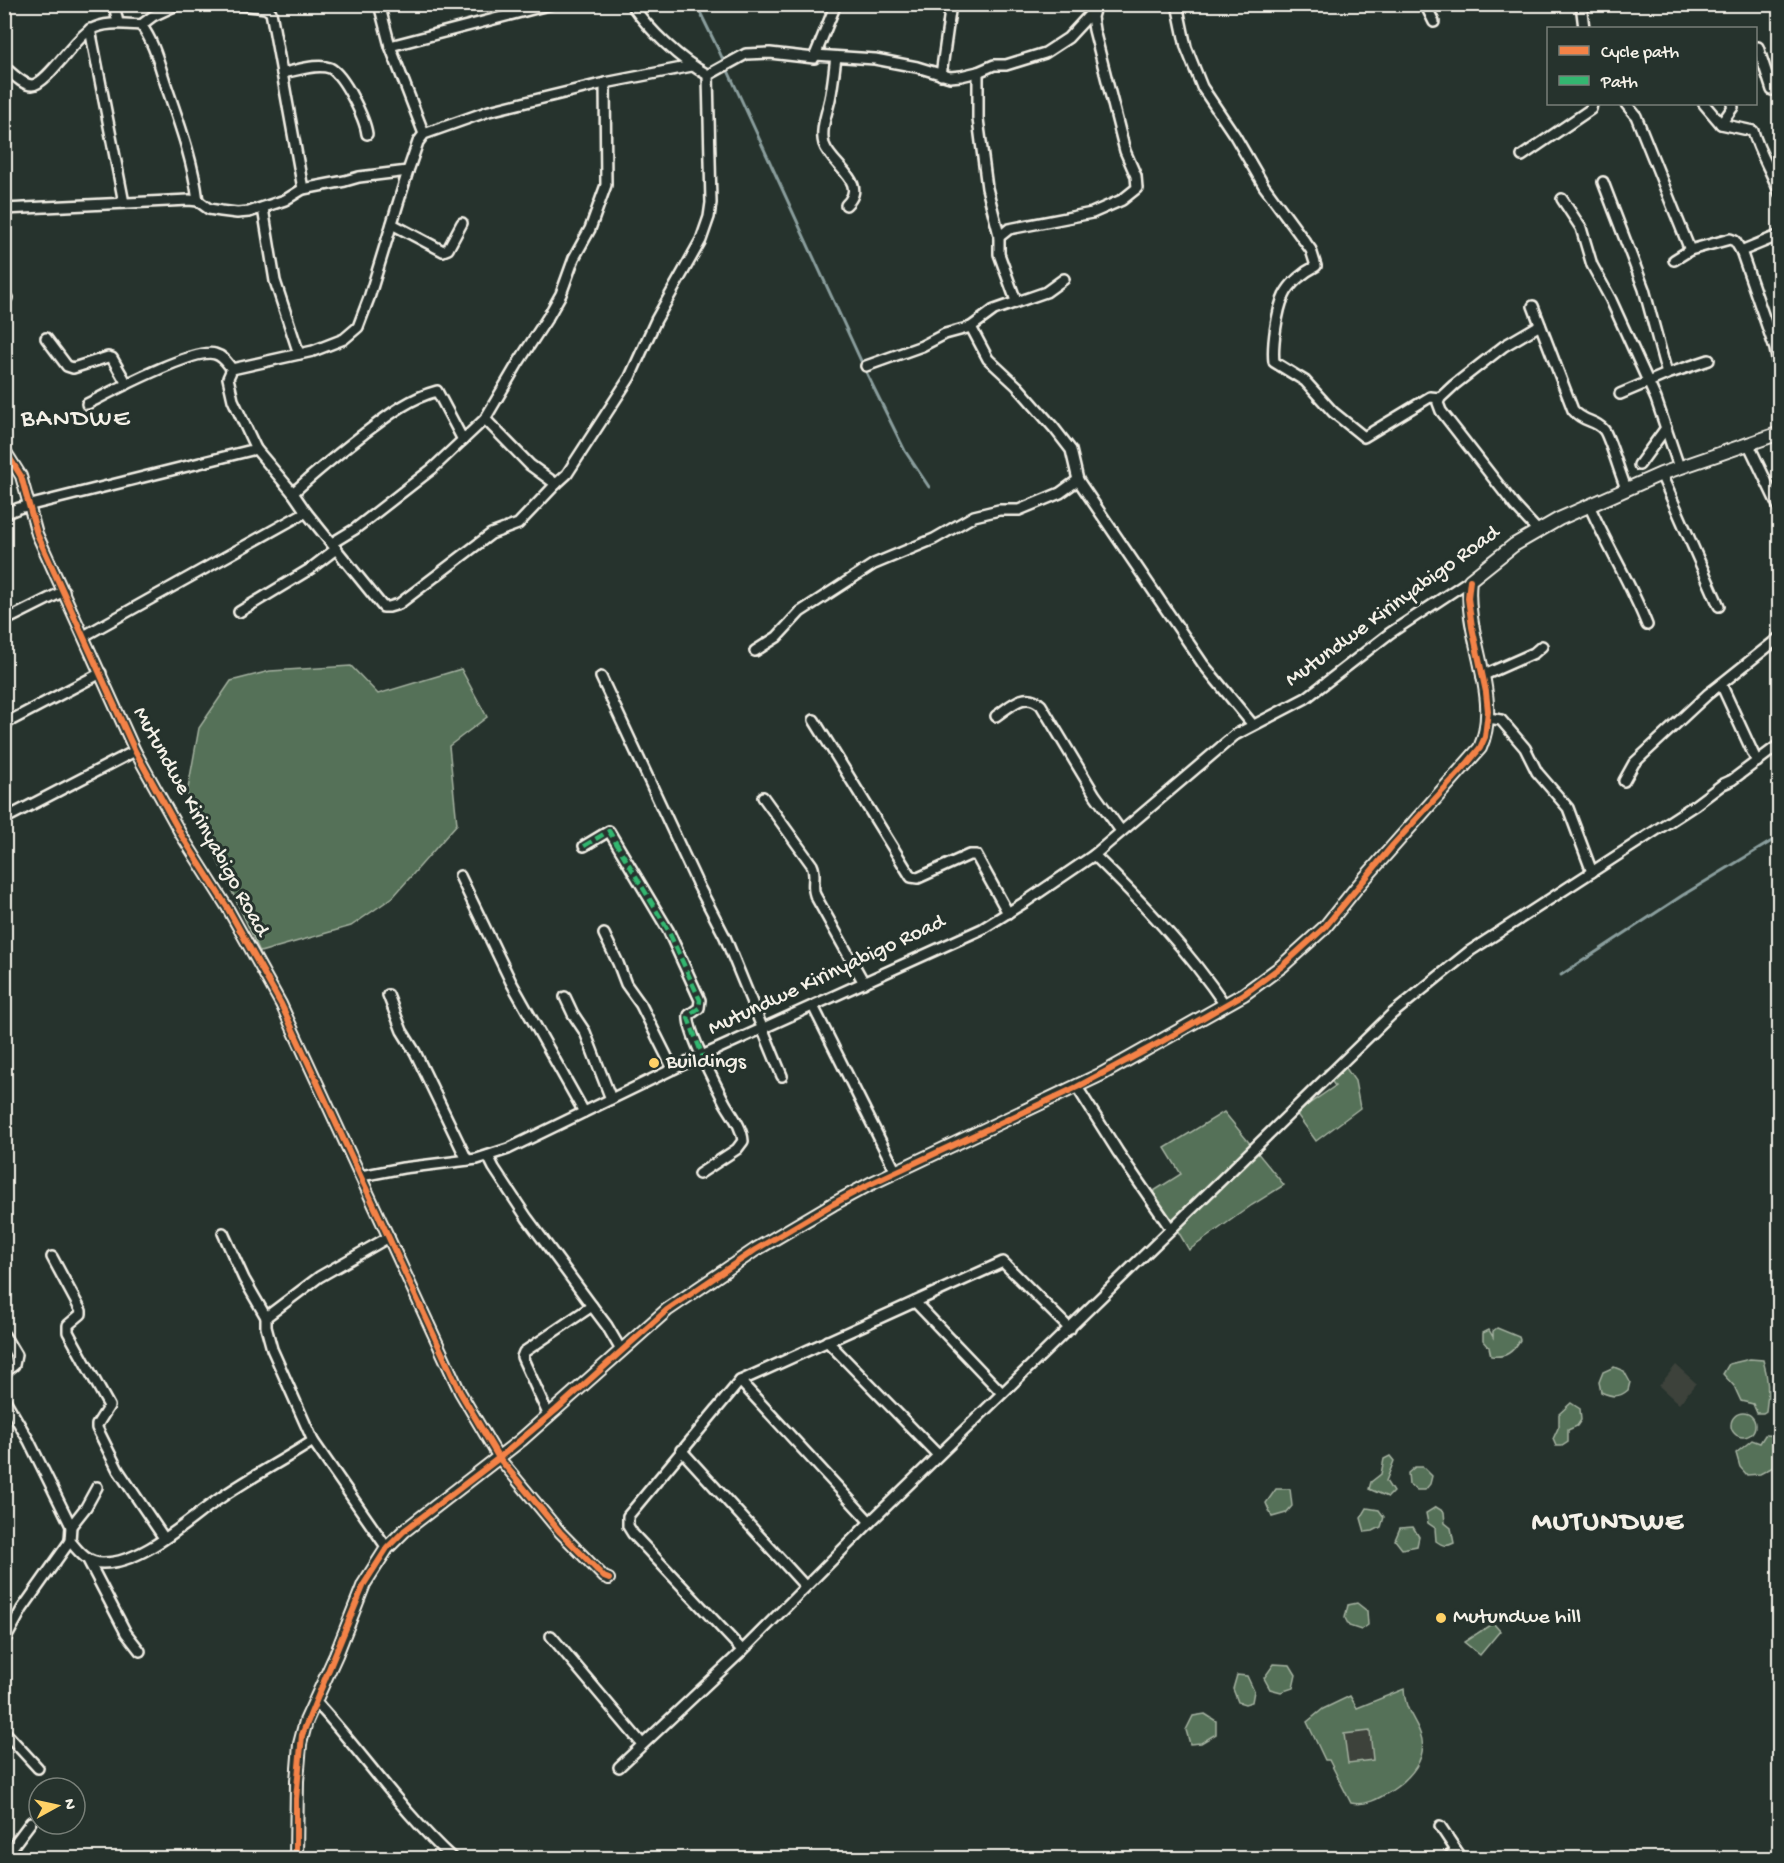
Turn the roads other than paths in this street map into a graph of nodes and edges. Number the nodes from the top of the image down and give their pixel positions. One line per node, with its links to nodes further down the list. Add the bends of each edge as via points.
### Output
1 (114, 4): 14 (street)
2 (179, 4): 15 (street)
3 (232, 4): 25 (street, via 272,12)
4 (379, 4): 18 (street)
5 (552, 4): 18 (street)
6 (631, 4): 23 (street, via 641,19)
7 (836, 4): 20 (street)
8 (951, 4): 27 (street)
9 (1177, 4): 70 (street, via 1186,47 1202,87 1264,186 1311,250 1316,266 1304,272 1284,295 1272,346 1274,362 1305,381 1333,412 1364,437 1431,397)
10 (1425, 4): 13 (street)
11 (1581, 4): 16 (street)
12 (1095, 7): 24 (street, via 1068,38 1050,50); 51 (street, via 1093,24 1137,188 1122,200 1092,213 1009,229)
13 (1434, 22)
14 (118, 23): 15 (street); 17 (street)
15 (141, 25): 43 (street, via 152,43 186,145)
16 (1584, 27)
17 (90, 30): 22 (street, via 35,84 21,81); 44 (street)
18 (390, 46): 36 (street)
19 (1758, 47): 29 (street)
20 (815, 55): 21 (street); 26 (street, via 814,58 746,54)
21 (836, 57): 27 (street, via 875,59); 45 (street, via 823,135 827,151 855,190)
22 (4, 66)
23 (692, 66): 26 (street); 28 (street)
24 (978, 72): 27 (street); 51 (street, via 979,126)
25 (282, 73): 35 (street, via 329,68 340,76); 40 (street)
26 (708, 75): 83 (street, via 711,203 704,232 630,377 567,474)
27 (941, 75)
28 (605, 84): 36 (street, via 489,111); 72 (street, via 607,164 600,204 561,294)
29 (1772, 90)
30 (1592, 105): 37 (street)
31 (1627, 105): 52 (street, via 1636,116)
32 (1705, 105): 34 (street)
33 (1732, 105): 34 (street)
34 (1721, 124): 41 (street, via 1753,131)
35 (367, 134)
36 (424, 134): 38 (street)
37 (1522, 156)
38 (408, 171): 40 (street); 49 (street)
39 (1603, 182): 66 (street, via 1644,289)
40 (303, 189): 46 (street)
41 (1779, 194)
42 (1562, 199): 67 (street, via 1581,228 1592,265)
43 (198, 201): 44 (street); 46 (street, via 208,209 237,213)
44 (124, 203): 47 (street)
45 (846, 205)
46 (263, 208): 61 (street, via 275,281)
47 (4, 209)
48 (462, 223): 49 (street, via 443,252)
49 (392, 224): 61 (street, via 358,327 344,339)
50 (1779, 236): 53 (street)
51 (999, 237): 56 (street, via 999,254)
52 (1690, 250): 53 (street, via 1730,239); 54 (street)
53 (1741, 251): 65 (street, via 1775,349)
54 (1674, 261)
55 (1064, 279): 56 (street, via 1046,292)
56 (1016, 301): 59 (street, via 994,310)
57 (1533, 306): 58 (street)
58 (1540, 325): 70 (street, via 1504,346); 84 (street, via 1573,410 1606,432)
59 (971, 327): 63 (street); 82 (street, via 988,359 1017,386 1071,450)
60 (46, 338): 68 (street, via 67,366 73,368 112,358)
61 (298, 354): 64 (street)
62 (1709, 360): 66 (street)
63 (866, 366)
64 (232, 369): 68 (street, via 216,354 199,353); 78 (street, via 228,378 233,400)
65 (1779, 373)
66 (1667, 374): 67 (street)
67 (1648, 381): 69 (street); 73 (street)
68 (127, 384): 71 (street)
69 (1620, 394)
70 (1440, 398): 91 (street, via 1441,411)
71 (87, 404)
72 (485, 419): 75 (street); 83 (street, via 530,465)
73 (1666, 428): 79 (street); 80 (street)
74 (1779, 433): 76 (street, Mutundwe Kirinyabigo Road)
75 (463, 440): 85 (street, via 437,391 382,419); 92 (street)
76 (1748, 442): 80 (street, Mutundwe Kirinyabigo Road); 88 (street)
77 (4, 449): 87 (street, Mutundwe Kirinyabigo Road, via 21,476)
78 (256, 449): 85 (street); 87 (street)
79 (1639, 465)
80 (1679, 467): 81 (street, Mutundwe Kirinyabigo Road)
81 (1661, 474): 84 (street, Mutundwe Kirinyabigo Road); 95 (street)
82 (1078, 480): 102 (street, via 1060,493 1019,510 974,516 934,539 874,564 800,612 777,637); 111 (street, via 1203,664)
83 (556, 484): 92 (street, via 518,524 491,534 411,596 389,607 382,607)
84 (1626, 488): 86 (street, Mutundwe Kirinyabigo Road)
85 (293, 493): 89 (street)
86 (1589, 505): 91 (street, Mutundwe Kirinyabigo Road); 98 (street)
87 (29, 506): 90 (street); 94 (street, Mutundwe Kirinyabigo Road, via 37,534)
88 (1779, 510)
89 (306, 512): 92 (street); 99 (street)
90 (4, 514)
91 (1538, 531): 93 (street, Mutundwe Kirinyabigo Road)
92 (334, 546): 96 (street, via 310,569)
93 (1470, 580): 104 (street, via 1470,617); 111 (street, Mutundwe Kirinyabigo Road, via 1390,633 1306,698)
94 (64, 591): 97 (street); 99 (street, Mutundwe Kirinyabigo Road)
95 (1719, 606)
96 (239, 612)
97 (4, 621)
98 (1647, 626)
99 (84, 636): 103 (street, Mutundwe Kirinyabigo Road)
100 (1779, 637): 106 (street)
101 (1542, 646): 104 (street)
102 (755, 651)
103 (101, 673): 110 (street); 113 (street, Mutundwe Kirinyabigo Road)
104 (1482, 676): 108 (street)
105 (601, 677): 130 (street, via 725,937)
106 (1721, 684): 114 (street); 115 (street, via 1634,763)
107 (996, 716): 118 (street, via 1022,699 1029,698 1041,705)
108 (1488, 718): 121 (street, via 1501,720 1568,808); 128 (street, via 1480,748 1325,927 1282,966)
109 (814, 720): 123 (street, via 911,877 918,878 974,855)
110 (4, 724)
111 (1253, 725): 118 (street, Mutundwe Kirinyabigo Road, via 1235,735)
112 (1779, 744): 114 (street)
113 (135, 751): 117 (street); 141 (street, Mutundwe Kirinyabigo Road, via 281,1004)
114 (1757, 762): 121 (street)
115 (1624, 782)
116 (763, 798): 125 (street, via 813,865 815,896)
117 (4, 819)
118 (1121, 831): 120 (street, Mutundwe Kirinyabigo Road)
119 (584, 846): 131 (street, via 609,831 651,899 700,1000 699,1008 689,1015 688,1024)
120 (1094, 855): 123 (street, Mutundwe Kirinyabigo Road); 128 (street, via 1175,940)
121 (1592, 872): 142 (street, via 1470,951 1392,1014)
122 (460, 876): 136 (street, via 512,982)
123 (1008, 913): 125 (street, Mutundwe Kirinyabigo Road, via 982,929)
124 (604, 934): 132 (street, via 626,984)
125 (864, 982): 129 (street, Mutundwe Kirinyabigo Road)
126 (388, 995): 138 (street)
127 (565, 997): 135 (street, via 585,1032)
128 (1225, 1005): 134 (street)
129 (813, 1006): 130 (street, Mutundwe Kirinyabigo Road); 139 (street)
130 (762, 1029): 131 (street, Mutundwe Kirinyabigo Road); 133 (street)
131 (703, 1057): 132 (street, Mutundwe Kirinyabigo Road); 140 (street, via 743,1134 743,1142)
132 (673, 1069): 135 (street, Mutundwe Kirinyabigo Road)
133 (782, 1076)
134 (1077, 1087): 139 (street); 142 (street)
135 (611, 1099): 136 (street, Mutundwe Kirinyabigo Road)
136 (584, 1112): 137 (street, Mutundwe Kirinyabigo Road)
137 (488, 1156): 138 (street, Mutundwe Kirinyabigo Road); 147 (street, via 527,1218)
138 (467, 1160): 141 (street, Mutundwe Kirinyabigo Road)
139 (896, 1172): 152 (street, via 754,1250 668,1310)
140 (699, 1174)
141 (361, 1176): 144 (street)
142 (1171, 1228): 149 (street)
143 (224, 1233): 148 (street)
144 (389, 1237): 148 (street, via 319,1277); 161 (street, via 460,1392)
145 (52, 1257): 165 (street, via 81,1311 68,1325 68,1332 109,1406 97,1428 118,1470)
146 (915, 1302): 149 (street, via 1003,1262); 151 (street); 155 (street)
147 (592, 1306): 152 (street); 157 (street, via 522,1354)
148 (266, 1317): 158 (street, via 272,1348)
149 (1070, 1329): 155 (street)
150 (4, 1335): 153 (street, via 16,1355 14,1365)
151 (828, 1341): 154 (street); 160 (street)
152 (621, 1350): 157 (street)
153 (4, 1373)
154 (741, 1381): 159 (street); 163 (street)
155 (1002, 1393): 160 (street)
156 (4, 1398): 164 (street)
157 (549, 1416): 161 (street)
158 (313, 1441): 165 (street); 167 (street)
159 (681, 1450): 170 (street); 173 (street, via 628,1516 628,1526)
160 (938, 1455): 163 (street)
161 (498, 1458): 167 (street); 169 (street, via 560,1532)
162 (97, 1487): 164 (street)
163 (870, 1522): 170 (street)
164 (71, 1526): 166 (street)
165 (164, 1538): 168 (street, via 148,1549 111,1562)
166 (70, 1541): 168 (street); 172 (street)
167 (387, 1548): 175 (street, via 364,1584)
168 (88, 1560): 174 (street, via 126,1633)
169 (609, 1579)
170 (805, 1586): 173 (street)
171 (551, 1636): 177 (street)
172 (4, 1642)
173 (742, 1650): 177 (street)
174 (140, 1651)
175 (315, 1701): 184 (street, via 300,1744); 185 (street, via 434,1842)
176 (4, 1731): 179 (street)
177 (642, 1744): 178 (street)
178 (619, 1767)
179 (38, 1768)
180 (1440, 1826): 182 (street)
181 (27, 1827): 183 (street)
182 (1459, 1854): 186 (street)
183 (4, 1858)
184 (296, 1858)
185 (452, 1858)
186 (1448, 1858)

